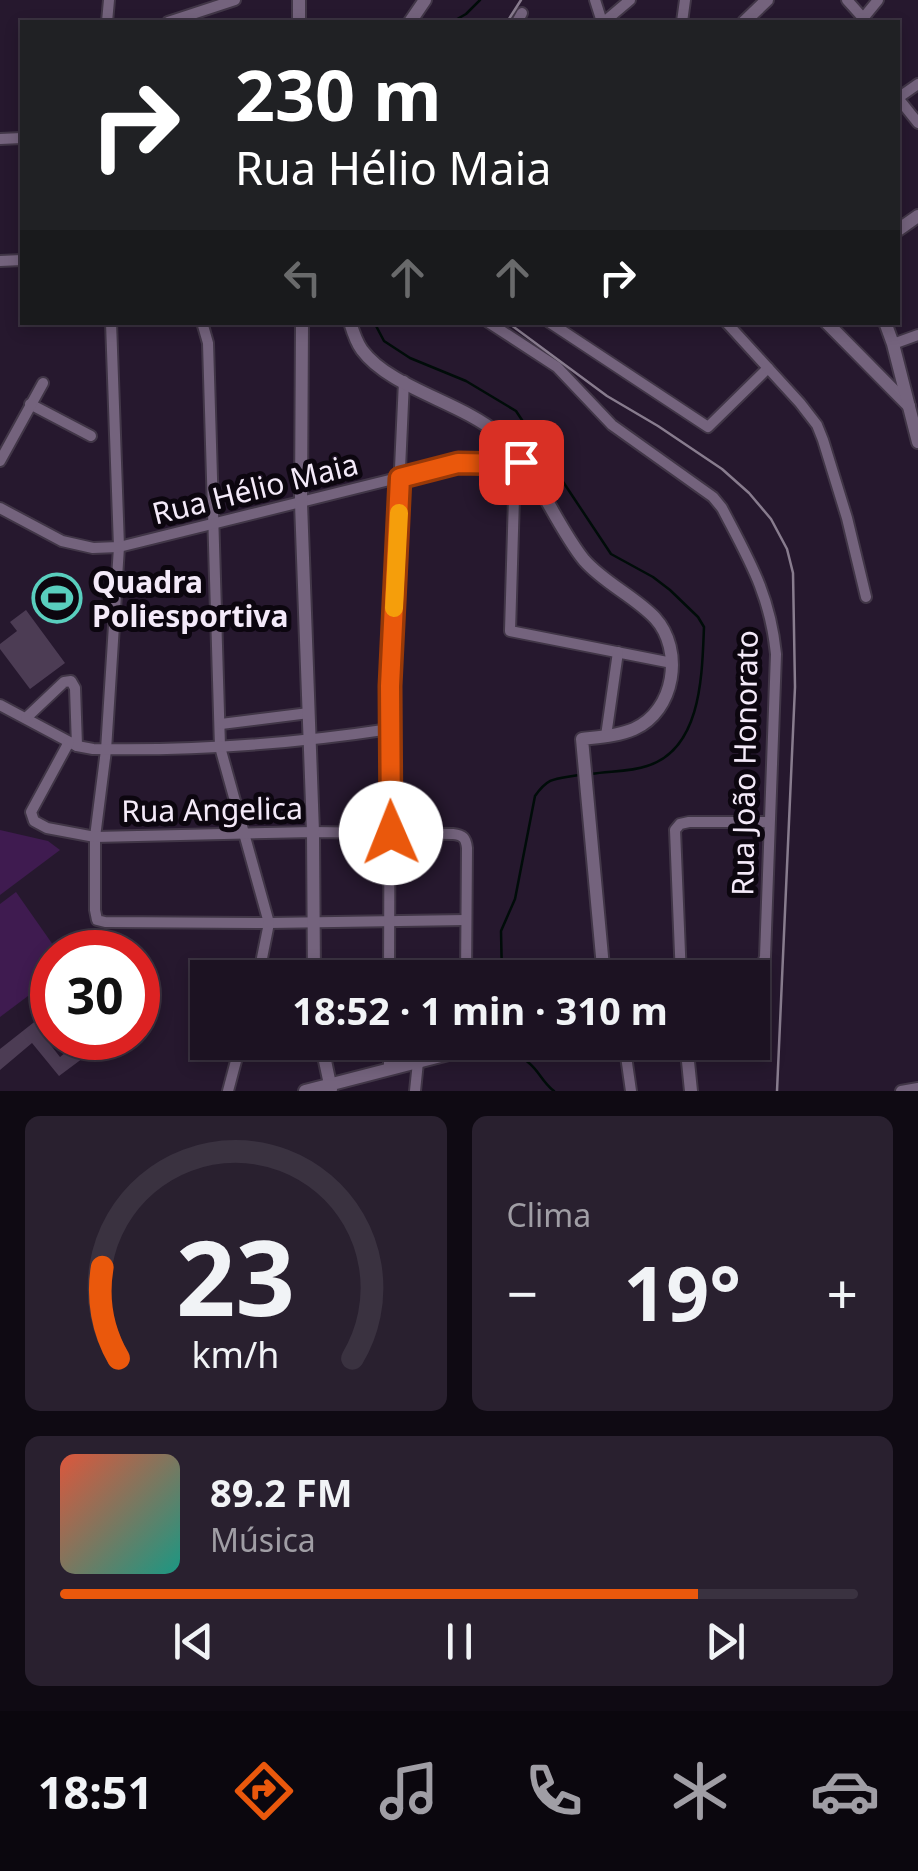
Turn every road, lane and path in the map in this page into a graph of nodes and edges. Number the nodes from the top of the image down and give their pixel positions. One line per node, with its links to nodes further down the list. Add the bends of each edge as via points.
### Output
1 (235, 0): 5 (street)
2 (630, 0): 6 (street)
3 (766, 0): 7 (street)
4 (878, 0): 8 (street)
5 (174, 20)
6 (605, 20)
7 (746, 20)
8 (863, 20)
9 (900, 100): 10 (street)
10 (918, 123)
11 (111, 325): 35 (street)
12 (203, 325): 34 (street)
13 (302, 325): 32 (street)
14 (351, 325): 23 (street, via 363,351)
15 (492, 325): 49 (street, Rua João Honorato, via 556,367 606,420 722,508 764,592 774,634)
16 (554, 325): 22 (street, via 708,426)
17 (729, 325): 22 (street)
18 (829, 325): 26 (street)
19 (886, 325): 21 (street)
20 (918, 335): 21 (street)
21 (894, 344): 26 (street)
22 (768, 368): 36 (street, via 823,440)
23 (404, 381): 30 (street, via 493,429); 31 (street)
24 (43, 383): 25 (street)
25 (30, 404): 27 (street); 29 (street)
26 (910, 406): 28 (street)
27 (91, 436)
28 (918, 442)
29 (0, 461)
30 (518, 463): 31 (street, Rua Hélio Maia, via 458,463); 37 (street, via 510,631); 38 (street, via 586,562 662,626)
31 (400, 478): 32 (street, Rua Hélio Maia); 43 (street)
32 (300, 503): 34 (street, Rua Hélio Maia); 40 (street)
33 (0, 508): 35 (street, Rua Hélio Maia, via 62,541)
34 (212, 525): 35 (street, Rua Hélio Maia); 42 (street)
35 (118, 547): 48 (street)
36 (866, 597)
37 (618, 652): 38 (street); 44 (street)
38 (672, 664): 44 (street, via 669,688 654,715)
39 (0, 704): 41 (street)
40 (310, 713): 42 (street); 45 (street)
41 (26, 718): 46 (street); 46 (street, via 70,680)
42 (220, 724): 47 (street)
43 (390, 730): 45 (street); 51 (street)
44 (606, 736): 62 (street, via 582,739)
45 (309, 742): 47 (street); 50 (street)
46 (73, 744): 48 (street); 53 (street, Rua Angelica, via 32,817 47,828)
47 (220, 746): 48 (street); 52 (street)
48 (106, 750): 53 (street)
49 (769, 822): 63 (street, via 689,822 674,833); 64 (street, Rua João Honorato)
50 (313, 832): 51 (street, Rua Angelica); 52 (street, Rua Angelica); 54 (street)
51 (391, 833): 55 (street, Rua Angelica, via 466,840); 56 (street)
52 (244, 834): 53 (street, Rua Angelica); 57 (street)
53 (96, 837): 57 (street, via 98,921)
54 (313, 920): 56 (street); 57 (street); 59 (street)
55 (466, 920): 56 (street); 61 (street)
56 (390, 922): 60 (street)
57 (269, 923): 58 (street)
58 (262, 960)
59 (314, 960)
60 (390, 960)
61 (466, 960)
62 (602, 960)
63 (680, 960)
64 (764, 960)
65 (236, 1060): 75 (street)
66 (325, 1060): 73 (street)
67 (388, 1060): 72 (street)
68 (424, 1060): 71 (street)
69 (627, 1060): 78 (street)
70 (688, 1060): 79 (street)
71 (418, 1062): 72 (street); 77 (street)
72 (388, 1069): 73 (street)
73 (331, 1088): 76 (street)
74 (918, 1088): 80 (street)
75 (228, 1091)
76 (305, 1091)
77 (415, 1091)
78 (631, 1091)
79 (691, 1091)
80 (901, 1091)

